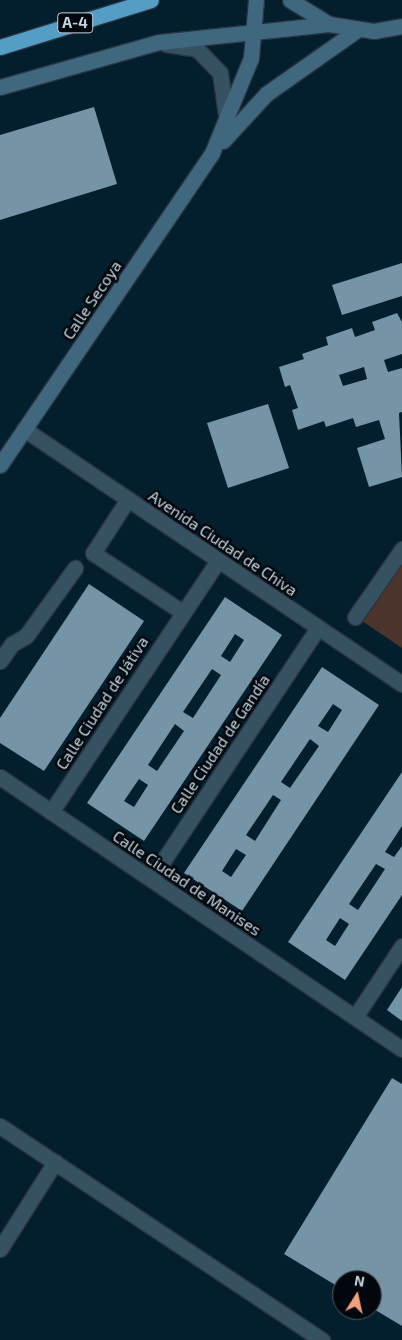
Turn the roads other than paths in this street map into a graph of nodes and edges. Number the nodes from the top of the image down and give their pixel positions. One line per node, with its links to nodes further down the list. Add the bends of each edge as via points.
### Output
1 (150, 0): 9 (highway, A-4)
2 (256, 0): 7 (main road)
3 (290, 0): 4 (main road)
4 (329, 24): 6 (main road); 7 (main road)
5 (398, 29): 6 (main road)
6 (357, 30): 12 (main road, via 266,94)
7 (252, 33): 8 (main road); 11 (main road, via 251,58)
8 (159, 42): 10 (main road); 11 (street, via 197,49 220,73)
9 (0, 47)
10 (0, 87)
11 (227, 122): 12 (main road)
12 (212, 153): 13 (main road, Calle Secoya)
13 (24, 429): 14 (main road, Calle Secoya); 15 (street, Avenida Ciudad de Chiva)
14 (0, 465)
15 (128, 499): 17 (street, Avenida Ciudad de Chiva); 19 (street, via 93,553)
16 (402, 549): 20 (street)
17 (216, 562): 19 (street, Calle Ciudad de Játiva); 21 (street, Avenida Ciudad de Chiva)
18 (75, 568): 22 (street, via 26,636 12,644)
19 (182, 612): 25 (street, Calle Ciudad de Játiva)
20 (354, 617)
21 (318, 628): 23 (street, Avenida Ciudad de Chiva); 26 (street, Calle Ciudad de Gandía)
22 (0, 661)
23 (402, 684)
24 (0, 777): 25 (street, Calle Ciudad de Manises)
25 (51, 812): 26 (street, Calle Ciudad de Manises)
26 (151, 879): 28 (street, Calle Ciudad de Manises)
27 (402, 946): 28 (street)
28 (355, 1017): 29 (street, Calle Ciudad de Manises)
29 (402, 1049)
30 (0, 1126): 31 (street)
31 (55, 1162): 32 (street); 33 (street)
32 (0, 1249)
33 (322, 1340)

